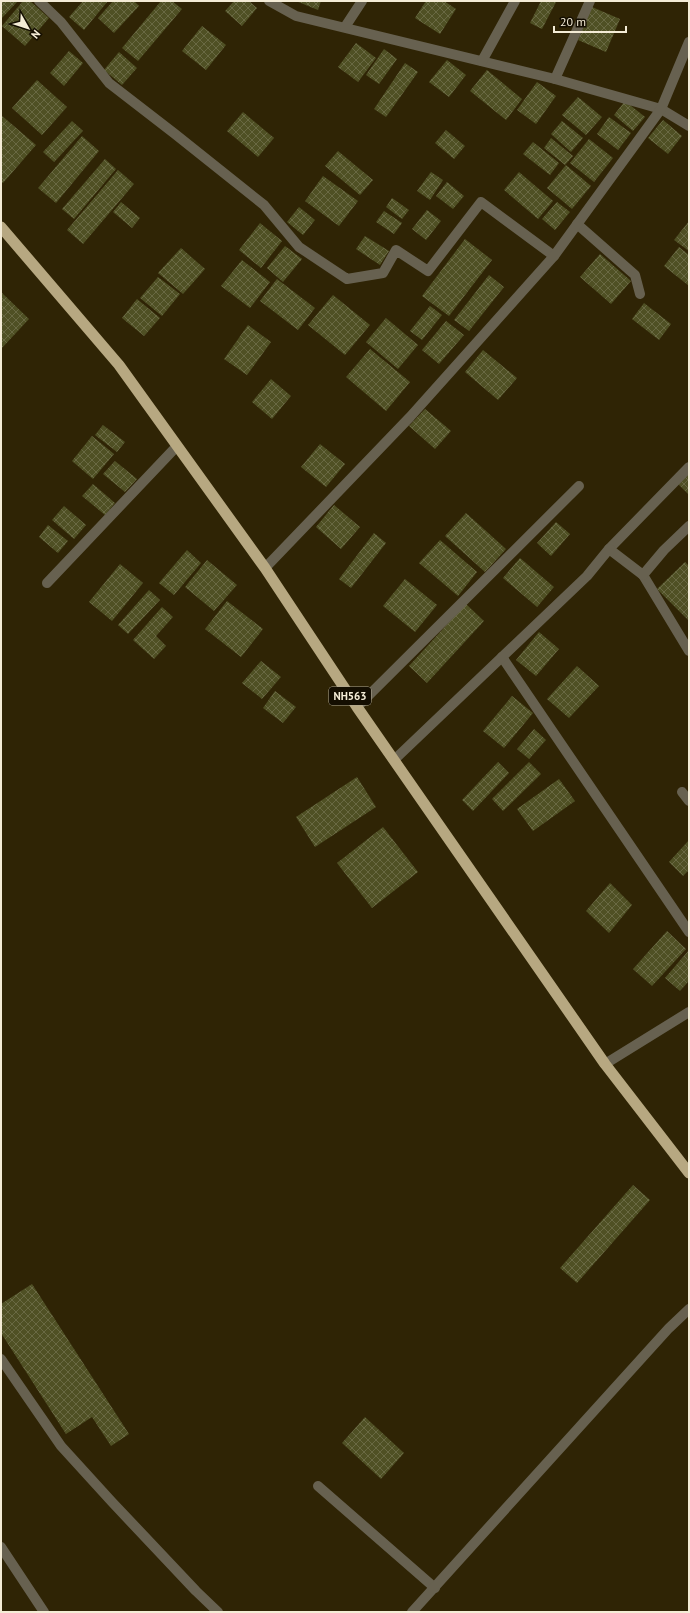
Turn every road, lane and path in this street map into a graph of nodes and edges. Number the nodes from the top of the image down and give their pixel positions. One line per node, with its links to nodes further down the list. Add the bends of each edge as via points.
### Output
1 (39, 1): 14 (street, via 65,27 109,83 264,205 299,247 347,278 383,273 396,250 428,271 481,202)
2 (269, 1): 6 (street, via 296,16)
3 (362, 1): 6 (street)
4 (515, 1): 8 (street)
5 (590, 1): 9 (street)
6 (345, 27): 8 (street)
7 (689, 42): 10 (street)
8 (482, 61): 9 (street)
9 (554, 79): 10 (street)
10 (661, 109): 11 (street); 12 (street)
11 (689, 126)
12 (577, 224): 14 (street); 15 (street, via 635,275)
13 (1, 227): 16 (highway, NH563, via 119,365)
14 (554, 256): 21 (street, via 410,417)
15 (640, 294)
16 (177, 446): 21 (highway, NH563); 23 (street)
17 (689, 467): 20 (street)
18 (579, 486): 26 (street)
19 (689, 526): 22 (street)
20 (609, 549): 22 (street); 25 (street, via 587,576)
21 (265, 568): 26 (highway, NH563)
22 (643, 574): 24 (street)
23 (47, 583)
24 (689, 651)
25 (502, 657): 27 (street); 30 (street)
26 (357, 707): 27 (highway, NH563)
27 (394, 760): 32 (highway, NH563)
28 (682, 792): 29 (street)
29 (689, 801)
30 (689, 932)
31 (689, 1012): 32 (street)
32 (605, 1064): 33 (highway, NH563)
33 (689, 1173)
34 (689, 1309): 38 (street)
35 (1, 1359): 40 (street, via 62,1446)
36 (318, 1486): 38 (street)
37 (1, 1547): 39 (street)
38 (434, 1588): 41 (street)
39 (44, 1612)
40 (218, 1612)
41 (412, 1612)

